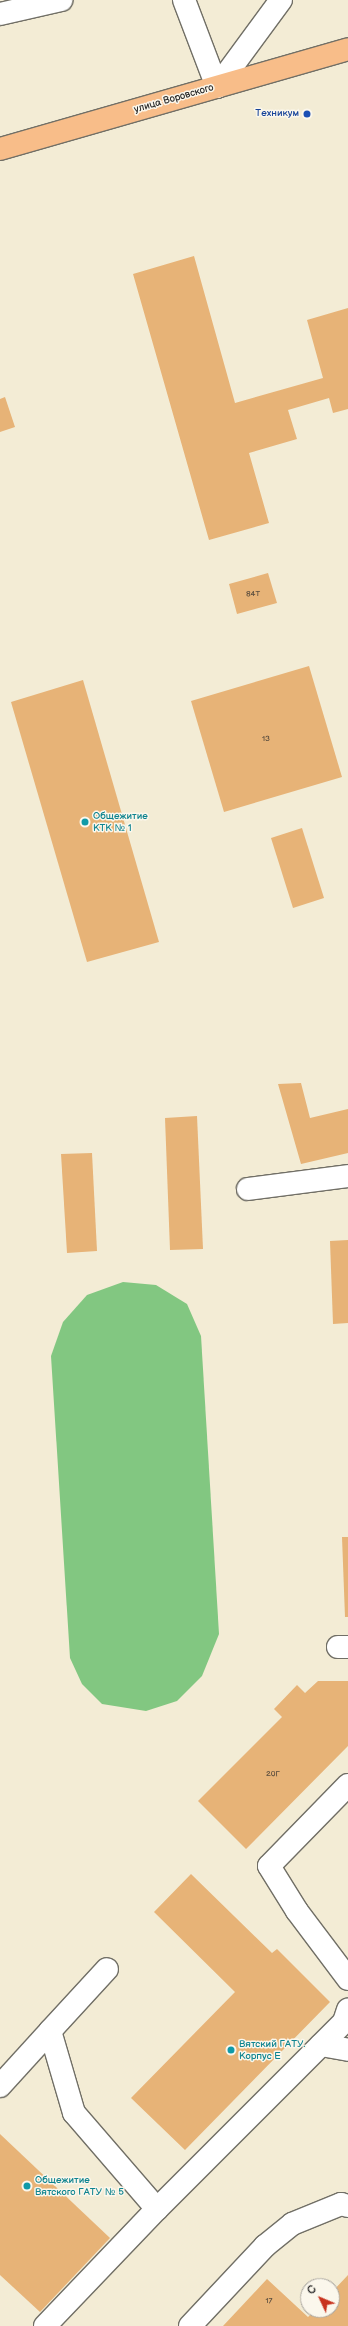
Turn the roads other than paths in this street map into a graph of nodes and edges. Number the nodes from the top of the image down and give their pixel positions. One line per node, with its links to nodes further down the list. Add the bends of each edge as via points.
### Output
1 (61, 0): 4 (lane)
2 (184, 0): 6 (lane)
3 (281, 0): 6 (lane)
4 (0, 14)
5 (348, 49): 6 (main road, улица Воровского)
6 (217, 87): 7 (main road, улица Воровского)
7 (0, 149)
8 (348, 1176): 9 (lane)
9 (248, 1189)
10 (348, 1785): 12 (lane, via 269,1866 297,1911)
11 (107, 1969): 14 (lane)
12 (348, 1979)
13 (348, 2010): 15 (lane, via 344,2022)
14 (50, 2031): 17 (lane); 19 (lane, via 74,2113)
15 (320, 2045): 16 (lane); 19 (lane)
16 (348, 2050)
17 (0, 2086)
18 (348, 2206): 21 (lane, via 340,2204 292,2224 265,2246)
19 (157, 2209): 20 (lane)
20 (45, 2326)
21 (190, 2326)

